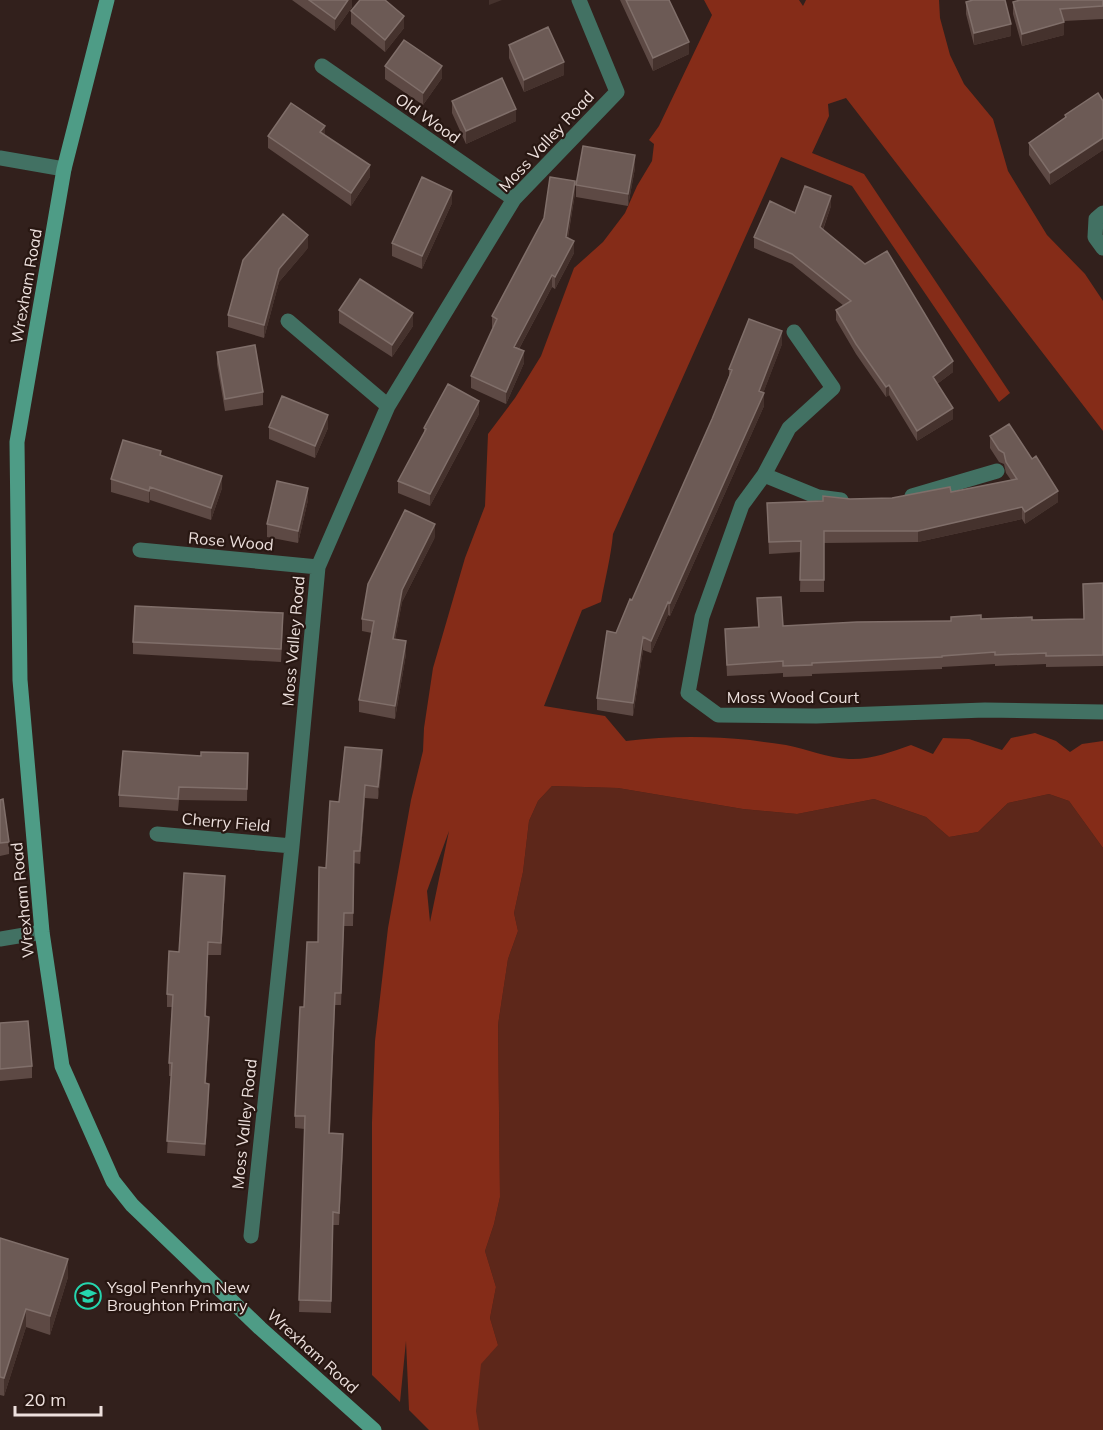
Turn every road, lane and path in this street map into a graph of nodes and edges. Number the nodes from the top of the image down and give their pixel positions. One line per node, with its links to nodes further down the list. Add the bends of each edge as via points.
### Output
1 (107, 0): 5 (main road, Wrexham Road)
2 (579, 0): 6 (street, Moss Valley Road, via 616,92)
3 (322, 66): 6 (street, Old Wood)
4 (0, 158): 5 (street)
5 (64, 169): 21 (main road, Wrexham Road, via 17,442 20,680)
6 (514, 199): 11 (street, Moss Valley Road)
7 (1103, 213): 8 (street, via 1096,219 1095,237)
8 (1103, 248)
9 (288, 321): 11 (street)
10 (794, 332): 13 (street, Moss Wood Court, via 833,388 789,429)
11 (388, 406): 17 (street, Moss Valley Road)
12 (997, 471): 14 (street)
13 (764, 474): 15 (street, via 818,497); 18 (street, Moss Wood Court, via 742,505 702,617 688,693 718,715)
14 (893, 500)
15 (852, 501)
16 (140, 550): 17 (street, Rose Wood)
17 (318, 567): 20 (street, Moss Valley Road)
18 (1103, 712)
19 (157, 834): 20 (street, Cherry Field)
20 (292, 846): 23 (street, Moss Valley Road)
21 (42, 932): 22 (street); 24 (main road, Wrexham Road, via 62,1066 113,1181 132,1205 260,1328)
22 (0, 939)
23 (251, 1236)
24 (374, 1430)

